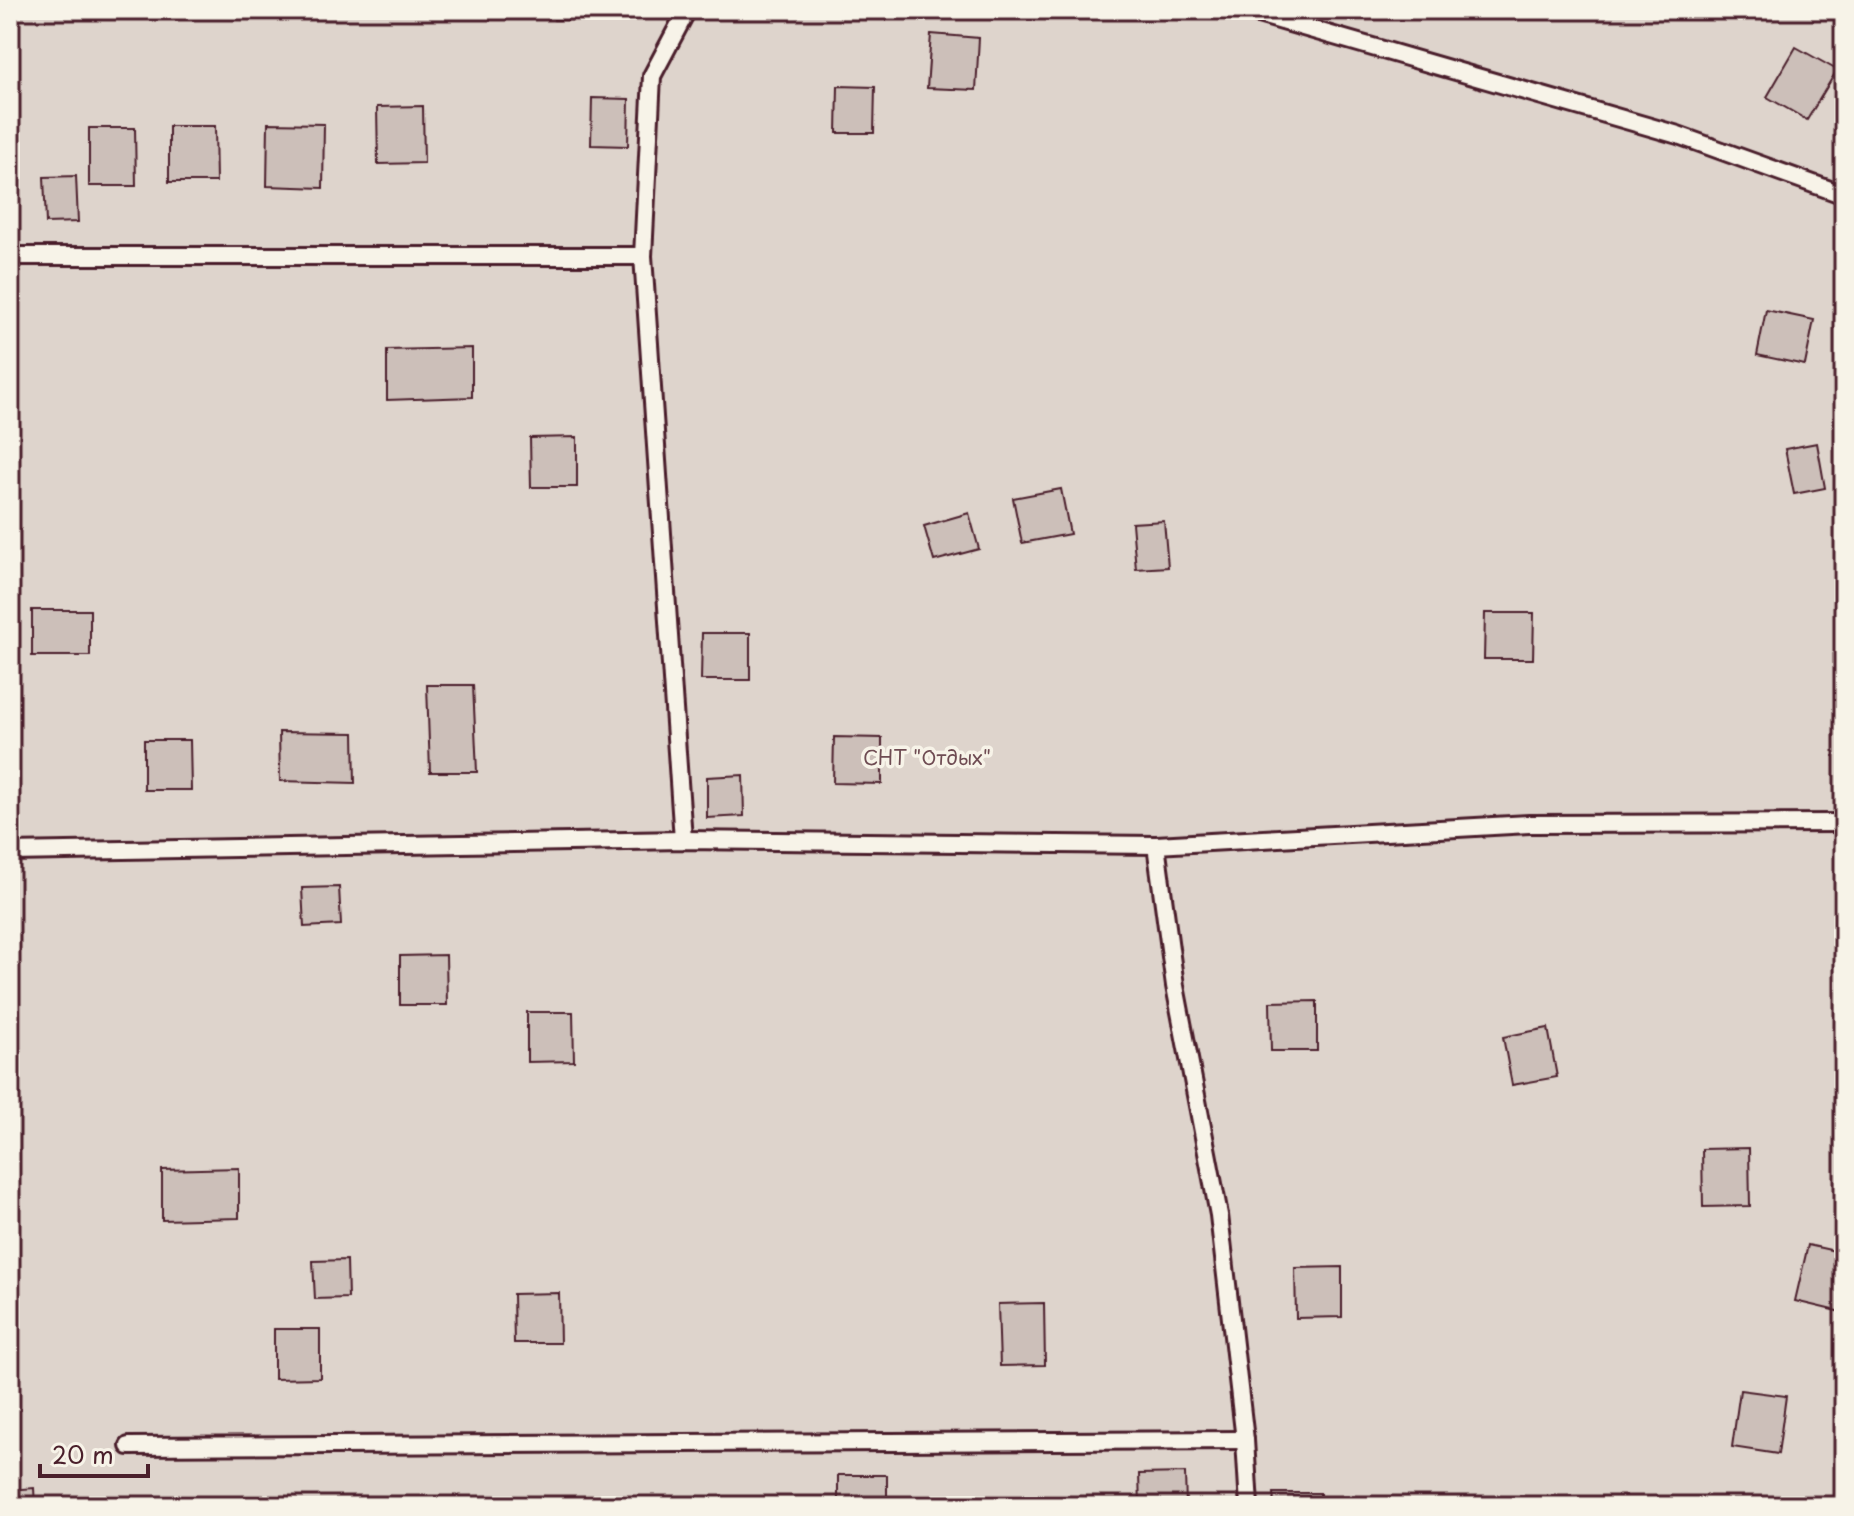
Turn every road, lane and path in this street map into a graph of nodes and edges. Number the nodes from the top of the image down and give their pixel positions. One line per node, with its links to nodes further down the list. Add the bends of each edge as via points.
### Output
1 (687, 10): 5 (lane, via 652,76)
2 (1244, 10): 3 (lane, via 1678,135)
3 (1844, 195)
4 (10, 256): 5 (lane)
5 (643, 256): 7 (lane)
6 (1844, 823): 8 (lane, via 1529,824)
7 (683, 840): 8 (lane); 9 (lane)
8 (1156, 845): 10 (lane, via 1175,986 1219,1215)
9 (10, 852)
10 (1245, 1440): 11 (lane); 12 (lane)
11 (129, 1446)
12 (1249, 1506)

